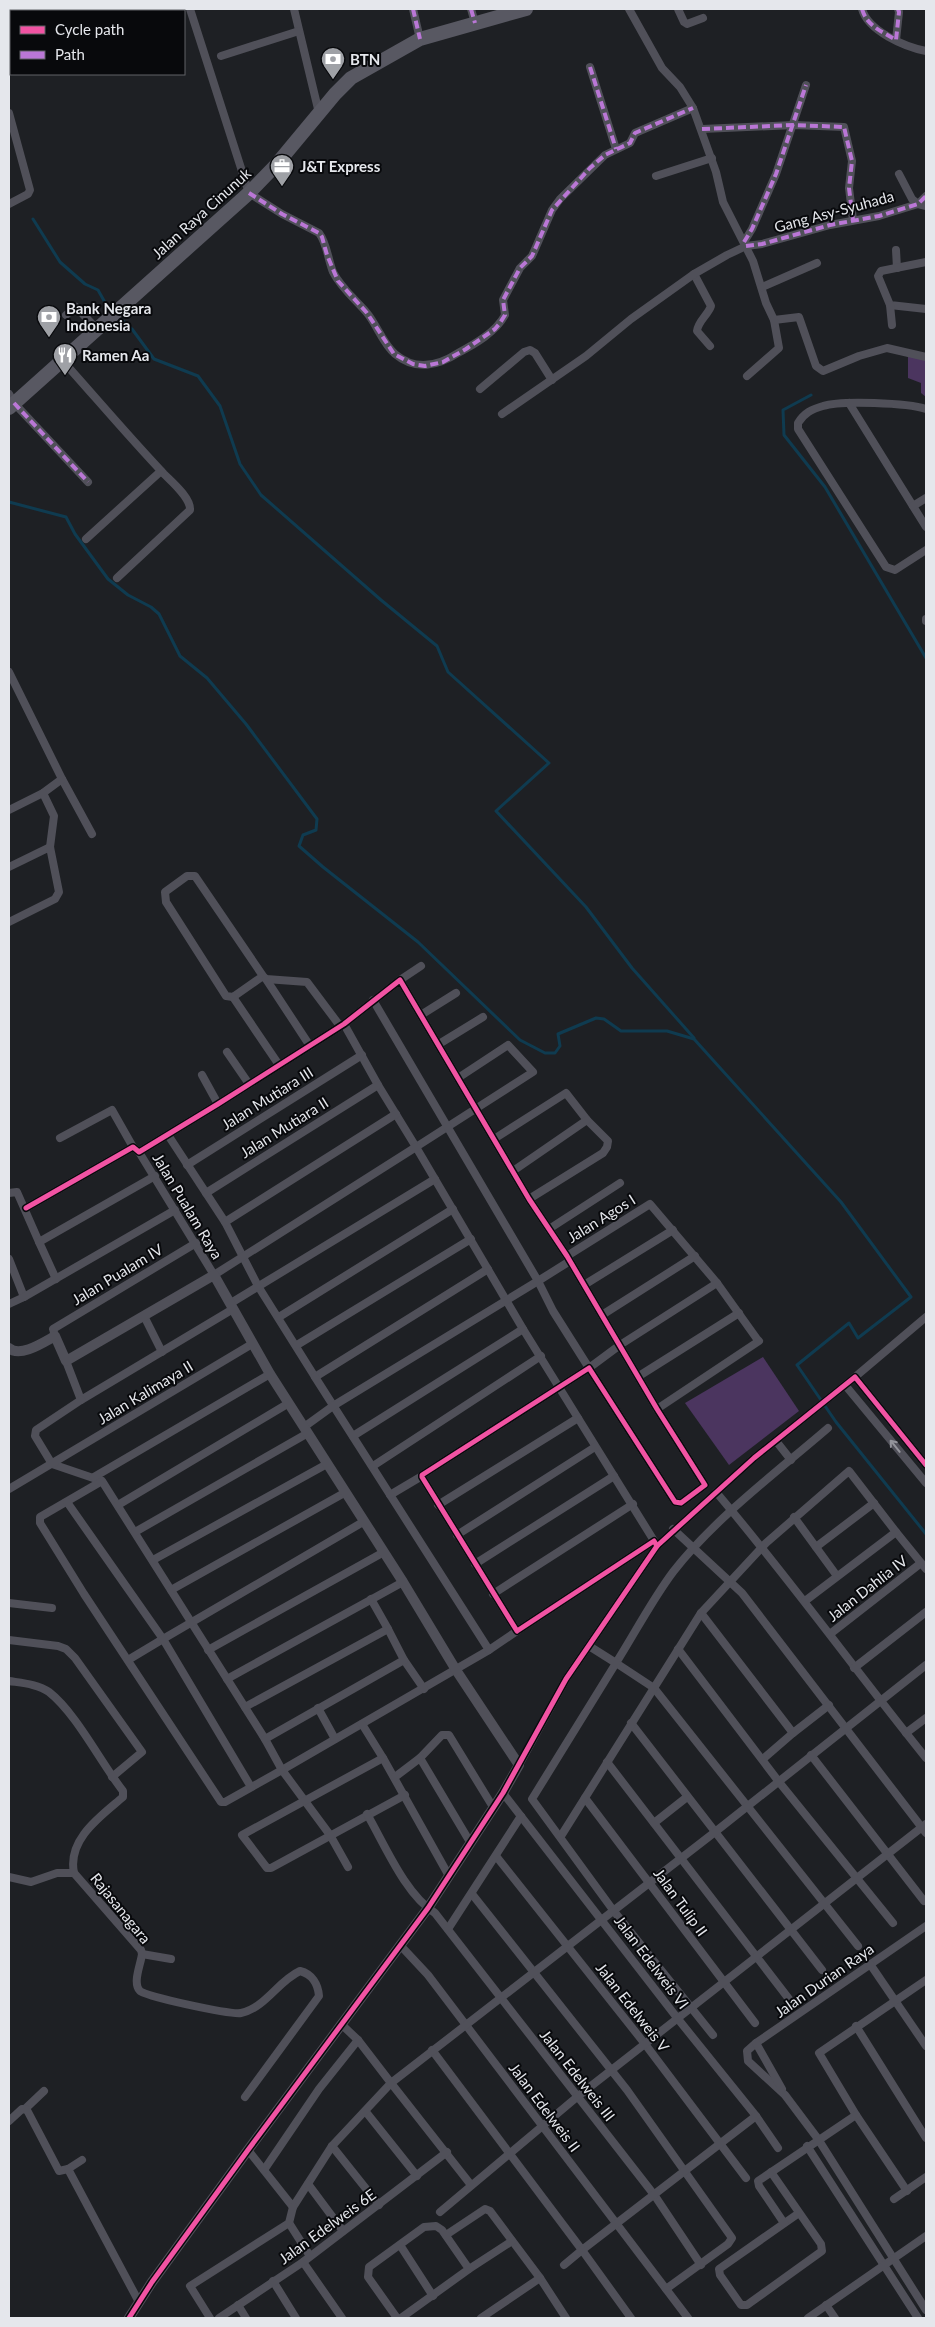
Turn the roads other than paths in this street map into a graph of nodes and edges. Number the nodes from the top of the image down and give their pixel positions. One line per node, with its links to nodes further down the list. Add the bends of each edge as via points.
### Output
1 (190, 9): 30 (street)
2 (294, 9): 12 (street)
3 (413, 9): 13 (street)
4 (471, 9): 11 (street)
5 (526, 9): 11 (highway, Jalan Raya Cinunuk)
6 (629, 9): 19 (street, via 662,68)
7 (678, 9): 10 (street, via 687,24)
8 (862, 9): 14 (street, via 870,24)
9 (898, 9): 14 (street)
10 (703, 18)
11 (475, 23): 13 (highway, Jalan Raya Cinunuk)
12 (300, 31): 16 (street); 21 (street)
13 (420, 38): 21 (highway, Jalan Raya Cinunuk, via 351,78)
14 (896, 40): 15 (street)
15 (926, 51)
16 (221, 56)
17 (590, 67): 26 (street)
18 (806, 85): 22 (street)
19 (694, 108): 23 (street); 26 (street, via 635,133 630,143)
20 (9, 113): 24 (street)
21 (319, 113): 30 (highway, Jalan Raya Cinunuk)
22 (794, 125): 23 (street); 35 (street, via 844,128 852,161 849,188); 36 (street)
23 (702, 129): 27 (street)
24 (18, 144): 25 (street); 32 (street, via 30,190)
25 (9, 145)
26 (616, 149): 30 (street, via 590,168 552,210 532,256 520,268 503,300 504,315 495,329 448,360 425,366 394,354 367,313 338,281 318,233)
27 (712, 158): 29 (street); 36 (street, via 724,202)
28 (899, 174): 33 (street)
29 (656, 176)
30 (249, 193): 48 (highway, Jalan Raya Cinunuk)
31 (926, 196): 33 (street, Gang Asy-Syuhada)
32 (9, 204)
33 (918, 204): 34 (street); 35 (street, Gang Asy-Syuhada)
34 (926, 206)
35 (853, 220): 36 (street, Gang Asy-Syuhada, via 762,244)
36 (745, 244): 41 (street, Gang Asy-Syuhada); 42 (street)
37 (896, 250): 40 (street)
38 (926, 262): 40 (street)
39 (817, 263): 42 (street)
40 (897, 268): 43 (street, via 881,271 878,276)
41 (694, 274): 49 (street, via 710,306 697,331); 53 (street, Gang Asy-Syuhada)
42 (762, 287): 46 (street)
43 (890, 305): 44 (street); 47 (street)
44 (926, 309)
45 (66, 315): 48 (street, via 76,307)
46 (774, 320): 50 (street, via 799,318 816,366 823,371 887,348); 52 (street, via 779,348)
47 (892, 325)
48 (96, 328): 51 (highway, Jalan Raya Cinunuk)
49 (710, 346)
50 (926, 357)
51 (62, 360): 55 (highway, Jalan Raya Cinunuk); 59 (street)
52 (747, 376)
53 (552, 380): 54 (street, via 530,350); 58 (street, Gang Asy-Syuhada)
54 (480, 389)
55 (11, 402): 60 (street)
56 (849, 403): 57 (street); 62 (street); 65 (street, via 824,405 808,411 798,423 798,429 886,567 895,570)
57 (926, 409)
58 (502, 414)
59 (161, 471): 64 (street); 66 (street, via 190,505 190,510)
60 (88, 482)
61 (926, 498): 62 (street)
62 (913, 506): 63 (street)
63 (926, 527)
64 (86, 539)
65 (926, 550)
66 (117, 578)
67 (9, 672): 68 (street)
68 (11, 683): 69 (street)
69 (62, 779): 70 (street); 72 (street)
70 (43, 793): 71 (street); 73 (street, via 54,818)
71 (9, 810)
72 (92, 834)
73 (50, 847): 74 (street); 75 (street, via 58,896)
74 (9, 868)
75 (9, 922)
76 (421, 966): 78 (street)
77 (265, 978): 80 (street); 80 (street, via 195,876 188,876 165,892 164,899 225,995); 84 (street, via 307,982); 86 (street)
78 (400, 980): 81 (street); 82 (street)
79 (456, 993): 82 (street)
80 (233, 997): 89 (street)
81 (373, 1000): 84 (street); 98 (street)
82 (421, 1015): 85 (street)
83 (483, 1017): 85 (street)
84 (342, 1025): 86 (street); 88 (street)
85 (439, 1044): 91 (street)
86 (310, 1046): 89 (street)
87 (226, 1052): 92 (street)
88 (362, 1055): 93 (street); 104 (street, Jalan Mutiara III)
89 (279, 1065): 92 (street)
90 (202, 1075): 94 (street)
91 (458, 1078): 95 (street); 95 (street, via 508,1045 533,1072)
92 (249, 1084): 94 (street)
93 (378, 1085): 96 (street); 110 (street, Jalan Mutiara II)
94 (218, 1104): 99 (street)
95 (476, 1110): 98 (street); 101 (street)
96 (396, 1114): 102 (street); 115 (street)
97 (587, 1120): 101 (street, via 566,1093); 105 (street); 111 (street, via 608,1141 605,1150)
98 (448, 1128): 102 (street); 128 (street)
99 (168, 1135): 103 (street); 104 (street)
100 (60, 1138): 103 (street, Jalan Pualam Raya, via 112,1110)
101 (494, 1139): 105 (street)
102 (416, 1147): 107 (street); 122 (street)
103 (136, 1150): 106 (street, Jalan Pualam Raya); 112 (street)
104 (187, 1165): 110 (street)
105 (513, 1171): 111 (street)
106 (155, 1176): 114 (street, Jalan Pualam Raya); 119 (street)
107 (435, 1179): 113 (street); 131 (street)
108 (620, 1183): 116 (street)
109 (9, 1193): 112 (street, via 17,1192)
110 (206, 1193): 115 (street)
111 (529, 1199): 116 (street)
112 (26, 1208): 119 (street)
113 (453, 1209): 118 (street); 139 (street)
114 (175, 1210): 120 (street, Jalan Pualam Raya); 127 (street)
115 (225, 1222): 122 (street)
116 (549, 1228): 124 (street)
117 (673, 1230): 121 (street); 124 (street, Jalan Agos I, via 650,1204); 130 (street)
118 (471, 1239): 125 (street); 144 (street)
119 (39, 1242): 127 (street)
120 (196, 1243): 126 (street, Jalan Pualam Raya); 142 (street, Jalan Pualam IV)
121 (695, 1256): 129 (street); 137 (street)
122 (242, 1257): 126 (street); 131 (street)
123 (9, 1259): 132 (street)
124 (568, 1259): 128 (street, Jalan Agos I); 130 (street)
125 (488, 1269): 133 (street); 152 (street)
126 (214, 1275): 135 (street); 138 (street)
127 (56, 1279): 132 (street)
128 (538, 1281): 133 (street, Jalan Agos I); 150 (street)
129 (717, 1283): 136 (street); 145 (street)
130 (584, 1285): 137 (street)
131 (258, 1286): 135 (street); 139 (street)
132 (24, 1297): 134 (street)
133 (506, 1299): 141 (street); 159 (street, Jalan Agos I)
134 (9, 1304)
135 (232, 1306): 143 (street); 147 (street)
136 (739, 1313): 153 (street); 160 (street, via 759,1341)
137 (602, 1315): 145 (street)
138 (144, 1316): 147 (street); 149 (street)
139 (279, 1317): 144 (street)
140 (926, 1317): 154 (street)
141 (523, 1329): 148 (street); 164 (street)
142 (54, 1332): 146 (street, via 19,1352); 149 (street)
143 (252, 1344): 151 (street); 168 (street, Jalan Kalimaya II)
144 (297, 1345): 152 (street)
145 (620, 1345): 150 (street); 153 (street)
146 (9, 1348)
147 (162, 1352): 157 (street)
148 (541, 1356): 156 (street); 172 (street)
149 (66, 1361): 157 (street)
150 (589, 1368): 156 (street); 160 (street, via 679,1504 705,1485)
151 (270, 1374): 158 (street); 176 (street)
152 (315, 1376): 159 (street)
153 (639, 1376): 160 (street)
154 (855, 1377): 155 (street); 171 (street)
155 (845, 1386): 165 (street); 178 (street, one-way to 155)
156 (559, 1389): 161 (street); 174 (street)
157 (81, 1400): 168 (street, via 36,1430 35,1436)
158 (289, 1403): 163 (street); 187 (street)
159 (333, 1406): 163 (street, Jalan Agos I); 164 (street)
160 (657, 1409)
161 (578, 1418): 166 (street); 185 (street)
162 (828, 1428): 167 (street)
163 (306, 1430): 169 (street); 192 (street, Jalan Agos I)
164 (353, 1436): 172 (street)
165 (776, 1441): 167 (street); 181 (street)
166 (595, 1447): 175 (street); 194 (street)
167 (791, 1460): 188 (street)
168 (52, 1464): 176 (street); 179 (street, Jalan Kalimaya II)
169 (327, 1464): 180 (street); 201 (street)
170 (856, 1465): 173 (street)
171 (926, 1465)
172 (373, 1466): 182 (street)
173 (849, 1471): 184 (street); 189 (street)
174 (422, 1476): 182 (street); 185 (street)
175 (614, 1476): 186 (street); 202 (street)
176 (94, 1477): 177 (street)
177 (102, 1482): 183 (street); 187 (street)
178 (926, 1483)
179 (9, 1489)
180 (346, 1492): 190 (street); 207 (street)
181 (716, 1492): 188 (street); 191 (street)
182 (390, 1495): 224 (street)
183 (67, 1502): 219 (street); 225 (street, via 39,1520)
184 (874, 1503): 193 (street); 198 (street)
185 (438, 1504): 194 (street)
186 (633, 1504): 195 (street); 208 (street)
187 (118, 1505): 192 (street)
188 (733, 1511): 196 (street); 197 (street)
189 (794, 1517): 196 (street); 198 (street)
190 (363, 1522): 199 (street); 215 (street)
191 (673, 1529): 195 (street); 197 (street)
192 (135, 1532): 201 (street)
193 (896, 1532): 203 (street); 204 (street)
194 (457, 1535): 202 (street)
195 (655, 1543): 217 (street); 221 (street)
196 (762, 1546): 205 (street); 210 (street)
197 (694, 1548): 205 (street); 227 (street, via 673,1573)
198 (816, 1548): 204 (street)
199 (384, 1552): 206 (street); 223 (street)
200 (926, 1555): 203 (street, Jalan Dahlia IV)
201 (153, 1560): 207 (street)
202 (475, 1564): 208 (street)
203 (922, 1564): 218 (street, Jalan Dahlia IV)
204 (837, 1576): 210 (street)
205 (730, 1580): 214 (street); 236 (street)
206 (403, 1582): 209 (street); 230 (street)
207 (171, 1590): 215 (street)
208 (493, 1594): 217 (street)
209 (371, 1599): 216 (street); 231 (street)
210 (805, 1601): 218 (street)
211 (9, 1603): 212 (street)
212 (52, 1608)
213 (926, 1612): 229 (street)
214 (701, 1613): 222 (street); 243 (street)
215 (190, 1622): 219 (street); 223 (street)
216 (388, 1628): 226 (street); 237 (street)
217 (517, 1631): 224 (street)
218 (830, 1634): 229 (street)
219 (163, 1639): 225 (street); 258 (street)
220 (9, 1640): 255 (street, via 58,1646 75,1658 142,1752)
221 (592, 1648): 227 (street); 253 (street, via 566,1679)
222 (678, 1649): 233 (street); 251 (street)
223 (208, 1650): 231 (street)
224 (489, 1650): 230 (street)
225 (128, 1660): 258 (street, via 222,1802)
226 (404, 1660): 234 (street); 238 (street)
227 (613, 1661): 233 (street); 272 (street, via 532,1799)
228 (926, 1665): 235 (street)
229 (854, 1668): 235 (street)
230 (456, 1670): 234 (street); 253 (street)
231 (227, 1679): 237 (street)
232 (9, 1681): 255 (street, via 30,1683 49,1692 77,1725)
233 (654, 1688): 240 (street); 264 (street)
234 (424, 1689): 241 (street)
235 (881, 1701): 242 (street); 244 (street)
236 (829, 1705): 242 (street); 243 (street)
237 (245, 1707): 245 (street)
238 (318, 1708): 245 (street); 246 (street)
239 (926, 1718): 244 (street)
240 (631, 1723): 252 (street); 261 (street)
241 (362, 1724): 246 (street); 248 (street)
242 (846, 1729): 247 (street); 269 (street)
243 (793, 1733): 251 (street)
244 (906, 1734): 250 (street)
245 (265, 1738): 254 (street)
246 (335, 1739): 254 (street)
247 (811, 1755): 257 (street); 274 (street)
248 (383, 1758): 256 (street); 263 (street)
249 (420, 1758): 256 (street); 265 (street, via 442,1734 449,1735); 273 (street)
250 (926, 1758)
251 (763, 1759): 257 (street)
252 (607, 1762): 262 (street); 268 (street)
253 (519, 1765): 260 (street)
254 (282, 1770): 258 (street); 263 (street)
255 (112, 1777): 278 (street, via 123,1791 123,1797 84,1832 74,1860)
256 (395, 1777): 259 (street)
257 (779, 1782): 264 (street); 281 (street)
258 (251, 1786)
259 (405, 1795): 266 (street); 279 (street)
260 (505, 1795): 265 (street); 267 (street, Jalan Edelweis VI)
261 (687, 1797): 268 (street); 270 (street)
262 (585, 1798): 272 (street); 282 (street, Jalan Tulip II)
263 (306, 1800): 271 (street); 271 (street, via 242,1835 267,1868)
264 (748, 1804): 270 (street); 285 (street)
265 (493, 1807): 273 (street)
266 (367, 1814): 271 (street); 286 (street, Jalan Edelweis III, via 408,1886)
267 (519, 1814): 275 (street); 287 (street, Jalan Edelweis VI)
268 (654, 1823): 276 (street)
269 (925, 1828): 274 (street)
270 (715, 1832): 276 (street); 291 (street)
271 (330, 1835): 277 (street)
272 (561, 1836): 287 (street)
273 (470, 1842): 279 (street)
274 (888, 1853): 281 (street); 284 (street)
275 (496, 1856): 283 (street); 292 (street, Jalan Edelweis V)
276 (681, 1858): 282 (street); 296 (street)
277 (348, 1867)
278 (74, 1873): 280 (street, Rajasanagara, via 60,1872 31,1882); 295 (street, Rajasanagara)
279 (450, 1876): 286 (street)
280 (9, 1877)
281 (857, 1878): 285 (street); 288 (street)
282 (649, 1882): 287 (street); 302 (street, Jalan Tulip II)
283 (472, 1894): 290 (street); 300 (street)
284 (924, 1901)
285 (825, 1903): 291 (street); 293 (street)
286 (432, 1910): 290 (street, Jalan Edelweis III); 294 (street)
287 (608, 1915): 292 (street); 306 (street); 306 (street, Jalan Edelweis VI)
288 (893, 1923)
289 (926, 1926): 298 (street, Jalan Durian Raya)
290 (447, 1927): 303 (street, Jalan Edelweis III)
291 (790, 1930): 296 (street); 299 (street)
292 (568, 1946): 300 (street); 314 (street, Jalan Edelweis V)
293 (858, 1946)
294 (404, 1949): 308 (street); 309 (street, Jalan Edelweis II)
295 (142, 1954): 297 (street); 321 (street, Rajasanagara, via 136,1983 144,1995 223,2012 240,2013 259,2005 291,1975 300,1971 312,1978 319,1996)
296 (757, 1957): 302 (street); 304 (street)
297 (171, 1959)
298 (870, 1964): 305 (street); 313 (street, Jalan Durian Raya)
299 (822, 1970)
300 (534, 1973): 303 (street); 317 (street)
301 (926, 1980): 305 (street)
302 (724, 1984): 306 (street); 307 (street, Jalan Tulip II)
303 (501, 1998): 309 (street); 322 (street, Jalan Edelweis III)
304 (789, 1999)
305 (896, 2000): 310 (street); 315 (street)
306 (684, 2014): 311 (street); 314 (street); 326 (street, Jalan Edelweis VI)
307 (755, 2023)
308 (340, 2024): 312 (street); 334 (street)
309 (465, 2025): 316 (street); 328 (street, Jalan Edelweis II)
310 (856, 2026): 325 (street, via 819,2053); 329 (street)
311 (713, 2035)
312 (358, 2040): 318 (street); 339 (street, via 319,2089)
313 (756, 2043): 320 (street); 320 (street, via 747,2051 748,2061)
314 (645, 2044): 317 (street); 332 (street, Jalan Edelweis V)
315 (926, 2046)
316 (432, 2050): 318 (street); 336 (street)
317 (611, 2070): 322 (street); 340 (street)
318 (392, 2083): 324 (street); 335 (street)
319 (44, 2091): 323 (street)
320 (785, 2095): 330 (street)
321 (245, 2097)
322 (578, 2097): 328 (street); 348 (street, Jalan Edelweis III)
323 (25, 2109): 327 (street); 338 (street, via 59,2171)
324 (366, 2112): 331 (street); 342 (street)
325 (856, 2115): 330 (street); 347 (street)
326 (756, 2116): 332 (street); 333 (street, Jalan Edelweis VI)
327 (9, 2121)
328 (542, 2126): 336 (street); 354 (street, Jalan Edelweis II)
329 (926, 2138)
330 (813, 2142): 341 (street); 365 (street); 365 (street)
331 (332, 2146): 345 (street); 350 (street)
332 (720, 2146): 340 (street); 344 (street, Jalan Edelweis V)
333 (778, 2148)
334 (248, 2150): 339 (street); 373 (street)
335 (447, 2152): 342 (street, Jalan Edelweis 6E); 346 (street)
336 (508, 2153): 346 (street); 362 (street)
337 (82, 2160): 338 (street)
338 (68, 2168): 373 (street)
339 (264, 2170): 351 (street)
340 (686, 2172): 348 (street); 367 (street, via 732,2238)
341 (771, 2172): 353 (street); 355 (street, via 758,2184)
342 (417, 2176): 350 (street, Jalan Edelweis 6E)
343 (926, 2177): 347 (street)
344 (746, 2178)
345 (308, 2184): 351 (street); 357 (street)
346 (471, 2185): 352 (street)
347 (906, 2190): 349 (street)
348 (655, 2196): 354 (street); 367 (street, Jalan Edelweis III)
349 (894, 2199)
350 (379, 2205): 357 (street, Jalan Edelweis 6E)
351 (293, 2207): 356 (street)
352 (440, 2212)
353 (799, 2213): 355 (street); 355 (street, via 821,2244 822,2251 747,2305 741,2305 719,2269)
354 (617, 2223): 362 (street); 371 (street, Jalan Edelweis II)
355 (784, 2223)
356 (289, 2224): 363 (street); 379 (street, via 190,2286)
357 (343, 2231): 363 (street, Jalan Edelweis 6E)
358 (446, 2235): 360 (street, via 488,2210); 361 (street, via 430,2225); 368 (street)
359 (926, 2236): 365 (street)
360 (512, 2241): 368 (street); 369 (street)
361 (400, 2245): 372 (street); 384 (street, via 369,2267 367,2272)
362 (582, 2250): 366 (street); 386 (street)
363 (310, 2256): 364 (street, Jalan Edelweis 6E)
364 (303, 2262): 370 (street, Jalan Edelweis 6E); 383 (street)
365 (888, 2262): 375 (street); 376 (street); 390 (street)
366 (564, 2265)
367 (701, 2265): 371 (street)
368 (469, 2269): 372 (street)
369 (540, 2278): 377 (street); 385 (street)
370 (273, 2281): 374 (street, Jalan Edelweis 6E); 382 (street)
371 (666, 2289): 387 (street, Jalan Edelweis II)
372 (433, 2296): 384 (street)
373 (139, 2302): 378 (street)
374 (238, 2305): 380 (street, Jalan Edelweis 6E); 381 (street)
375 (826, 2306): 388 (street); 389 (street)
376 (926, 2310)
377 (563, 2317)
378 (129, 2318)
379 (210, 2318)
380 (219, 2318)
381 (246, 2318)
382 (296, 2318)
383 (342, 2318)
384 (399, 2318)
385 (481, 2318)
386 (631, 2318)
387 (688, 2318)
388 (808, 2318)
389 (835, 2318)
390 (918, 2318)

